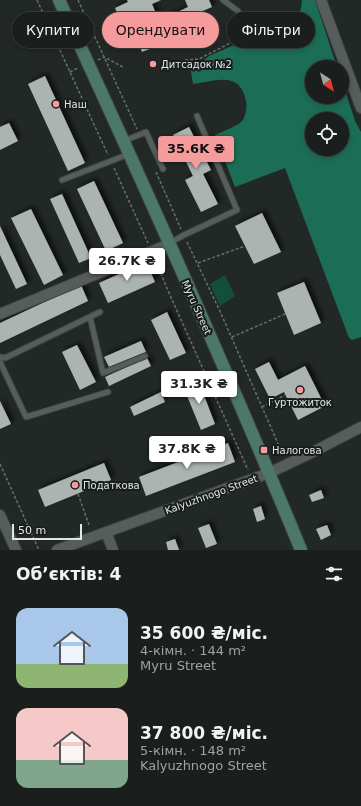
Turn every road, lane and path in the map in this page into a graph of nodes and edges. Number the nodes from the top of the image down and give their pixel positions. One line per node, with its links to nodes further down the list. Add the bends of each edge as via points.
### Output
1 (37, 0): 14 (path)
2 (223, 0): 5 (lane)
3 (321, 0): 10 (street)
4 (62, 1): 12 (street, Myru Street)
5 (238, 12)
6 (227, 44): 8 (path, via 199,59)
7 (104, 57): 9 (path)
8 (185, 60)
9 (124, 67)
10 (361, 108)
11 (197, 116): 17 (lane, via 237,210)
12 (124, 141): 13 (street, Myru Street); 15 (lane, via 146,132)
13 (130, 153): 14 (lane); 17 (street, Myru Street)
14 (111, 161): 16 (lane); 19 (path)
15 (163, 169)
16 (62, 180)
17 (169, 244): 19 (street); 34 (street, Myru Street)
18 (245, 246): 20 (path)
19 (152, 251): 22 (street); 35 (path)
20 (198, 263)
21 (100, 312): 24 (lane)
22 (0, 314)
23 (285, 314): 25 (path)
24 (90, 316): 26 (lane, via 103,373); 27 (lane, via 5,358)
25 (231, 337)
26 (145, 356)
27 (0, 357)
28 (0, 362): 29 (lane, via 26,417)
29 (108, 392)
30 (285, 395): 31 (path)
31 (261, 407)
32 (361, 427): 34 (street, Kalyuzhnogo Street)
33 (0, 464): 41 (path)
34 (269, 473): 35 (street, Kalyuzhnogo Street); 44 (street, Myru Street)
35 (252, 479): 39 (street, Kalyuzhnogo Street)
36 (78, 494): 38 (path)
37 (0, 515): 40 (street)
38 (89, 525)
39 (106, 532): 42 (street, Kalyuzhnogo Street); 43 (street)
40 (16, 550)
41 (39, 550)
42 (57, 550)
43 (113, 550)
44 (300, 550)

